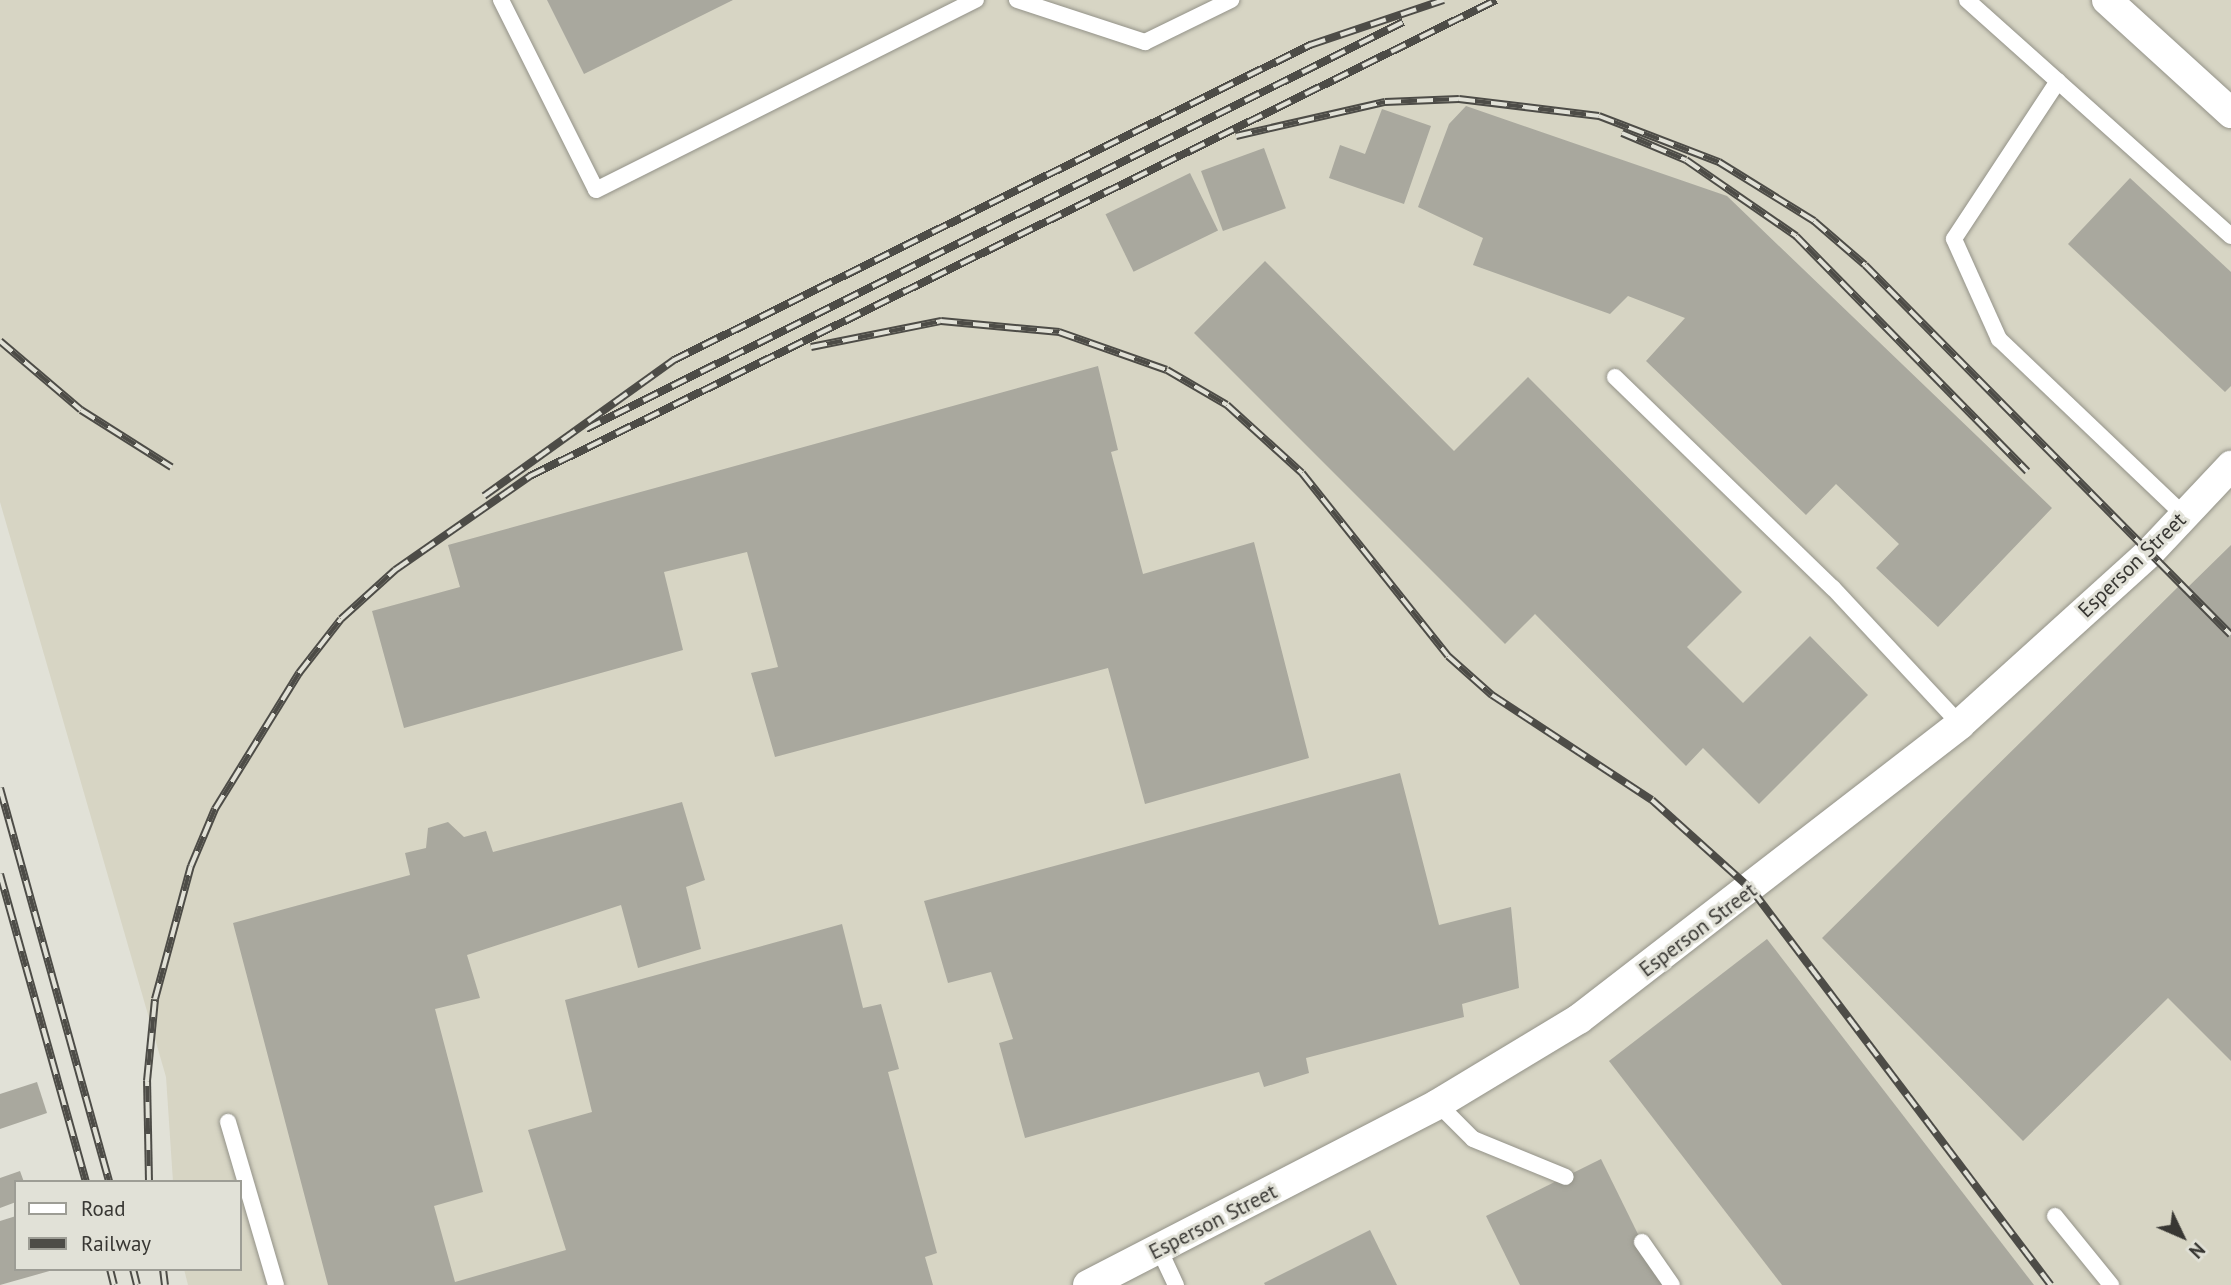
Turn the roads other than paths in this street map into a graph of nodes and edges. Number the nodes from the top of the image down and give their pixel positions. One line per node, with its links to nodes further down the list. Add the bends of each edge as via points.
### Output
1 (501, 0): 2 (lane, via 596,190)
2 (976, 0)
3 (1017, 0): 4 (lane, via 1145,42)
4 (1231, 0)
5 (1967, 0): 7 (lane)
6 (2107, 0): 8 (street)
7 (2058, 81): 9 (lane); 12 (lane, via 1954,239 1999,339)
8 (2231, 113)
9 (2231, 236)
10 (1615, 377): 13 (lane, via 1833,588)
11 (2231, 466): 12 (street, Esperson Street)
12 (2184, 515): 13 (street, Esperson Street)
13 (1959, 724): 14 (street, Esperson Street, via 1579,1018)
14 (1438, 1104): 16 (lane, via 1474,1139); 19 (street, Esperson Street)
15 (228, 1122): 20 (lane)
16 (1566, 1177)
17 (2056, 1216): 24 (lane)
18 (1642, 1242): 23 (lane)
19 (1160, 1251): 21 (street, Esperson Street); 22 (lane)
20 (276, 1285)
21 (1088, 1285)
22 (1176, 1285)
23 (1672, 1285)
24 (2111, 1285)

